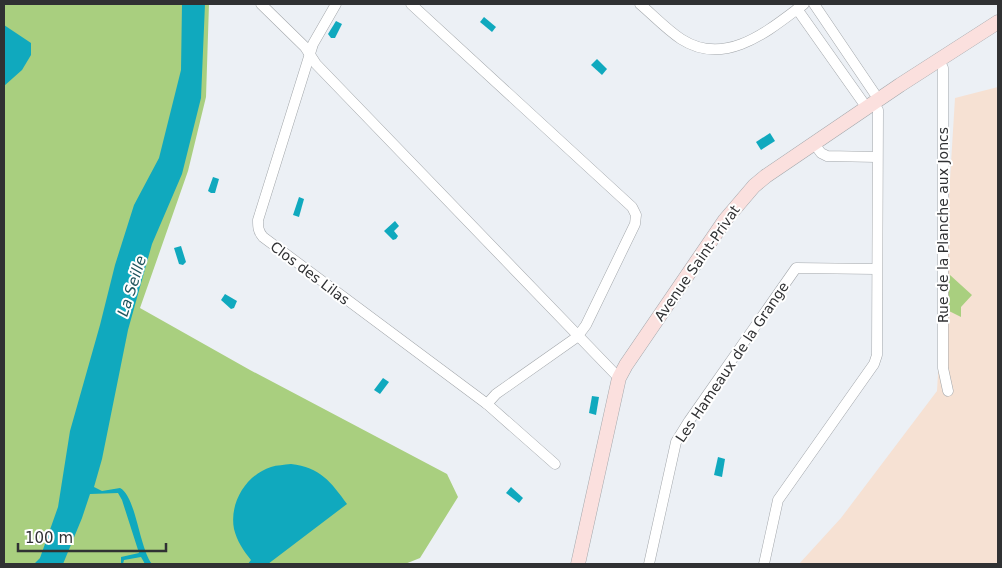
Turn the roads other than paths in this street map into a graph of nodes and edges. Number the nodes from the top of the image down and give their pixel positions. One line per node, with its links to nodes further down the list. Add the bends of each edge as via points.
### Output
1 (261, 4): 8 (street, via 305,46)
2 (336, 4): 8 (street, Clos des Lilas, via 313,44)
3 (411, 4): 14 (street, via 636,215 635,224 586,325)
4 (640, 4): 6 (street, via 682,40 701,48 718,50 748,42)
5 (814, 4): 10 (street)
6 (801, 6): 10 (street)
7 (998, 22): 9 (street, Avenue Saint-Privat)
8 (310, 56): 14 (street); 17 (street, Clos des Lilas, via 258,220 260,233)
9 (939, 60): 10 (street, Avenue Saint-Privat); 16 (street, Rue de la Planche aux Joncs, via 943,68 943,368)
10 (873, 104): 11 (street, Avenue Saint-Privat); 12 (street, via 878,110)
11 (815, 145): 12 (street, via 827,156); 15 (street, Avenue Saint-Privat, via 766,176 734,208)
12 (877, 157): 13 (street)
13 (876, 269): 20 (street, Les Hameaux de la Grange, via 796,268 676,442); 21 (street, via 877,355 874,364 778,500)
14 (577, 336): 15 (street); 17 (street, via 496,394)
15 (619, 378): 19 (street, Avenue Saint-Privat)
16 (948, 391)
17 (487, 404): 18 (street, Clos des Lilas)
18 (555, 464)
19 (578, 564)
20 (649, 564)
21 (764, 564)

